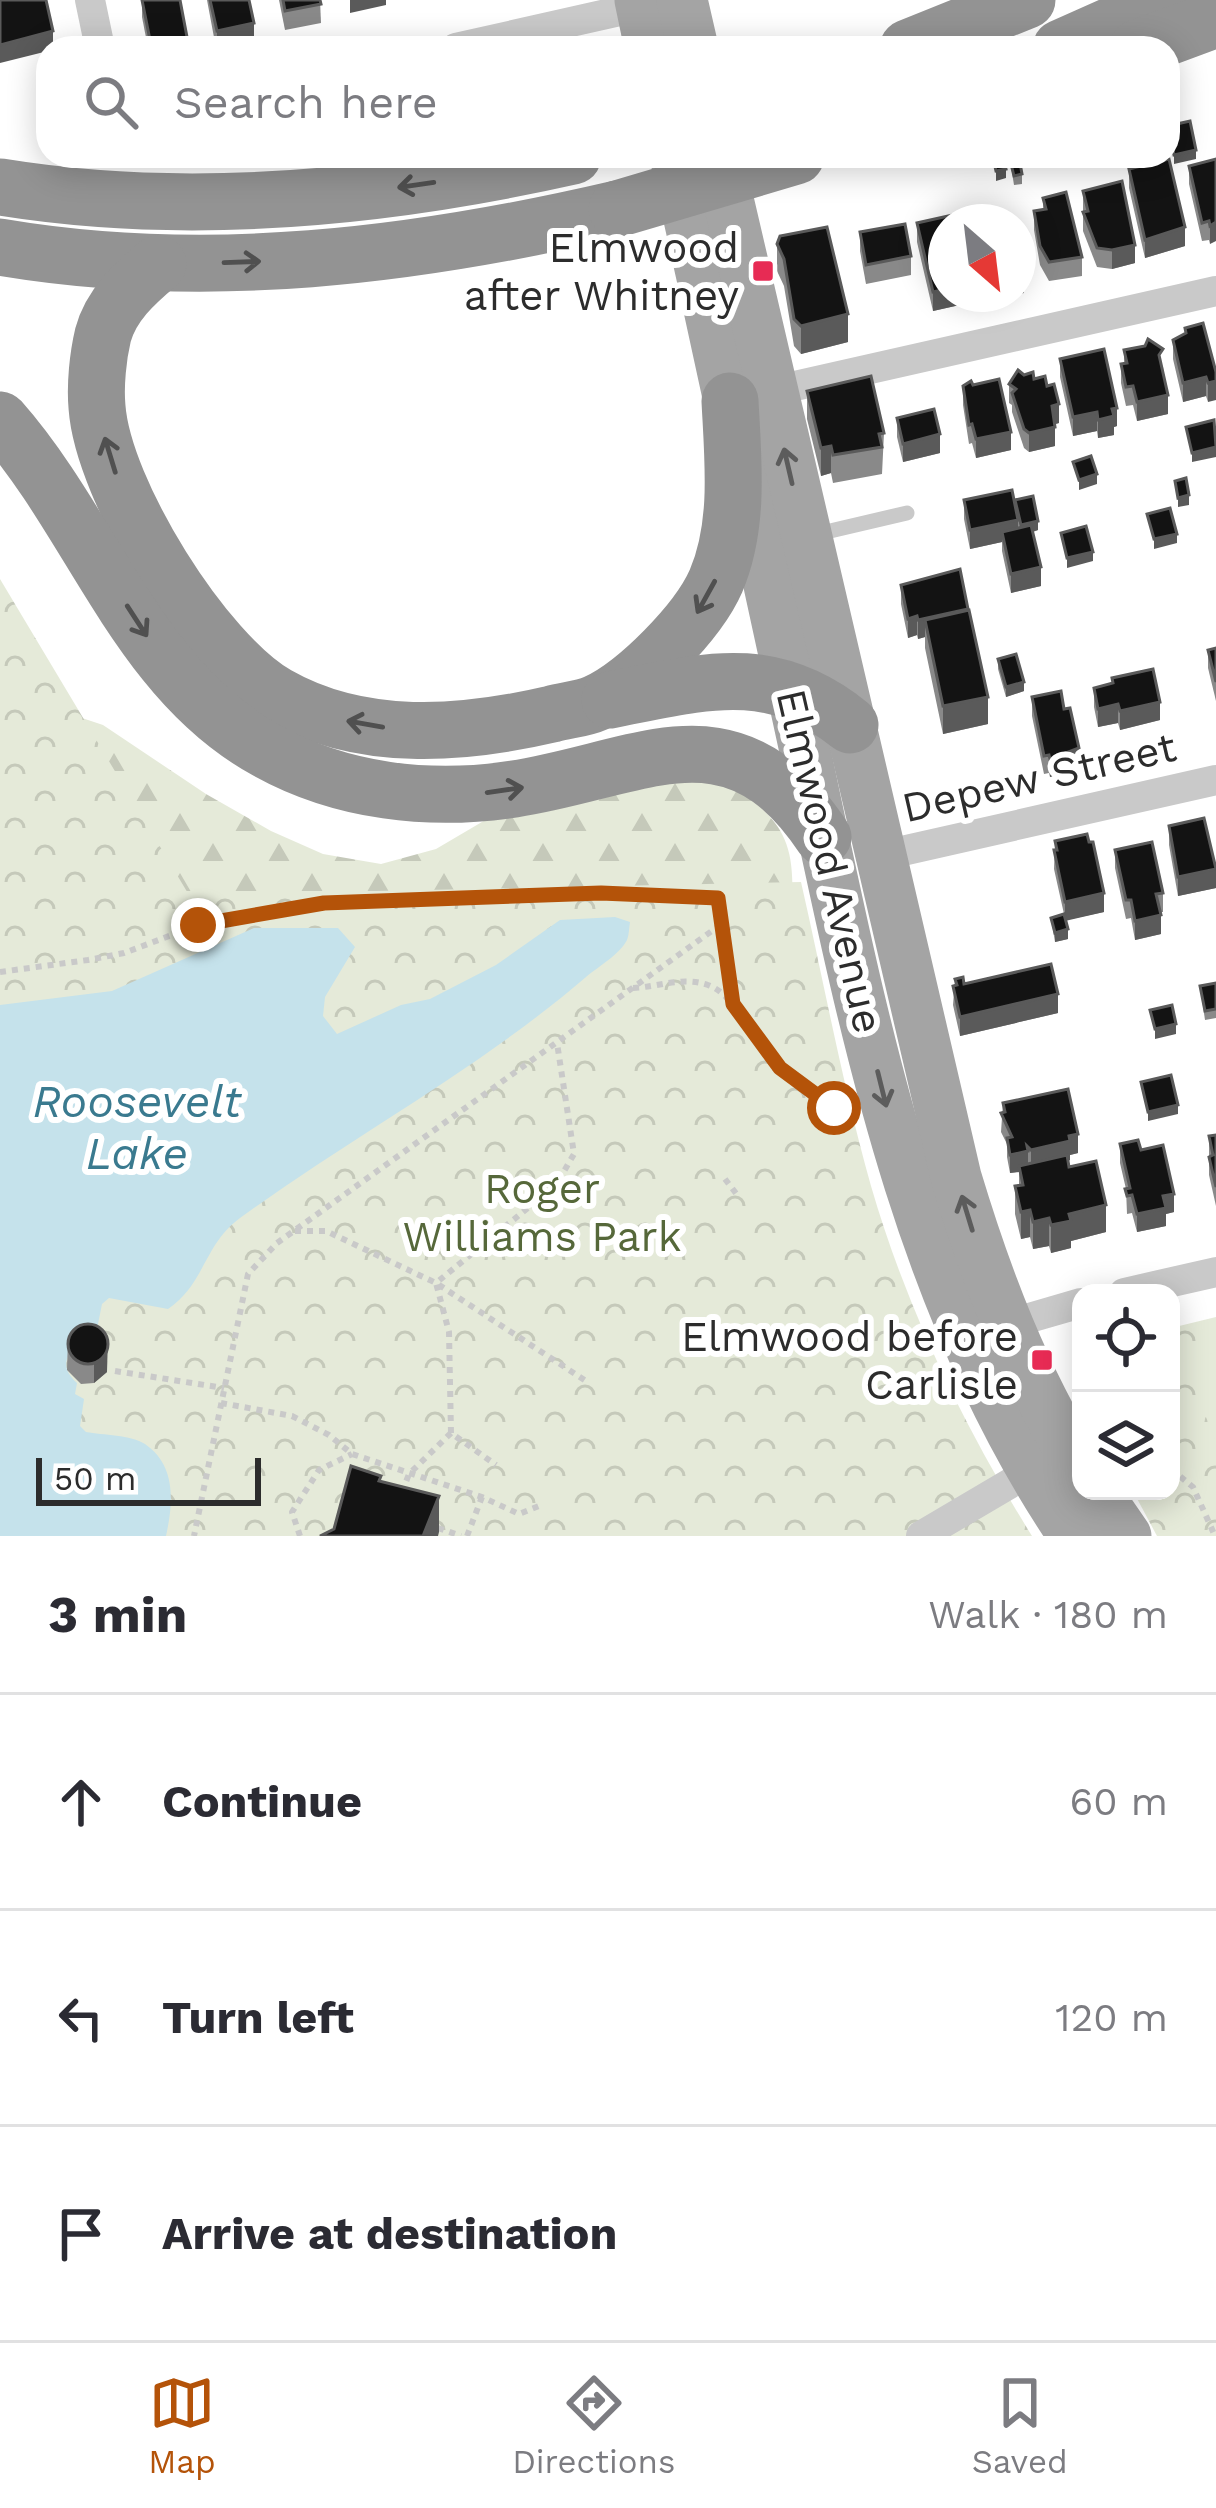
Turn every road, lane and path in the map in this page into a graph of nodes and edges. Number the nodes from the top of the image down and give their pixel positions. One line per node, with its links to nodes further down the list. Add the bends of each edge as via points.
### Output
1 (90, 0): 6 (street)
2 (1027, 0): 9 (highway)
3 (1169, 0): 10 (highway)
4 (656, 11): 7 (street); 8 (main road)
5 (1216, 19): 11 (highway)
6 (98, 36)
7 (521, 36)
8 (681, 36)
9 (938, 36)
10 (1088, 36)
11 (1170, 36)
12 (513, 168): 16 (highway, one-way to 16, via 306,197 126,202)
13 (679, 168): 20 (main road, Elmwood Avenue)
14 (720, 168): 20 (main road, Elmwood Avenue)
15 (755, 168): 18 (highway, one-way to 15, bridge, via 356,255 466,240 617,209)
16 (0, 187)
17 (0, 247): 18 (highway)
18 (158, 264): 25 (highway, one-way to 18, via 502,726 425,732 355,724 255,681 197,618 158,558 112,468 97,409 104,331 132,284)
19 (1216, 291): 20 (street)
20 (751, 396): 23 (main road, Elmwood Avenue, one-way to 20); 24 (main road, Elmwood Avenue); 25 (highway, one-way to 25, via 715,583 682,634)
21 (0, 420): 28 (highway, one-way to 28, via 171,670 214,715 267,751 358,785 452,795 717,754 775,778)
22 (907, 514): 23 (lane)
23 (804, 537): 26 (main road, Elmwood Avenue)
24 (790, 688): 25 (highway, via 737,681); 26 (highway); 28 (main road, Elmwood Avenue)
25 (596, 703)
26 (850, 725): 29 (main road, Elmwood Avenue)
27 (1216, 780): 29 (street, Depew Street)
28 (823, 837): 43 (main road, Elmwood Avenue, one-way to 43, via 895,1139)
29 (880, 856): 43 (main road, Elmwood Avenue, one-way to 29)
30 (723, 922): 31 (path, via 718,898 601,893 324,903 198,925 124,953); 32 (path); 33 (path)
31 (0, 972)
32 (629, 988): 33 (path, via 679,980 712,986); 34 (path)
33 (733, 1004): 35 (path, via 780,1068)
34 (557, 1043): 38 (path); 40 (path, via 574,1154 556,1185)
35 (850, 1112)
36 (725, 1179): 37 (path)
37 (738, 1196)
38 (295, 1231): 40 (path, via 326,1231); 46 (path, via 248,1274)
39 (1216, 1272): 41 (street)
40 (436, 1283): 45 (path); 48 (path, via 449,1332)
41 (1163, 1284)
42 (1072, 1306): 43 (street)
43 (986, 1331): 51 (main road, Elmwood Avenue)
44 (115, 1370): 46 (path)
45 (586, 1381)
46 (224, 1388): 47 (path)
47 (220, 1403): 49 (path, via 292,1416); 58 (path)
48 (451, 1432): 50 (path); 52 (path)
49 (352, 1454): 52 (path); 59 (path, via 319,1470 292,1512)
50 (496, 1465)
51 (1069, 1470): 61 (street); 62 (main road, Elmwood Avenue); 63 (main road, Elmwood Avenue)
52 (409, 1474): 54 (path); 55 (path)
53 (1180, 1476): 64 (path)
54 (482, 1497): 56 (path, via 519,1514); 60 (path)
55 (396, 1506)
56 (539, 1506)
57 (438, 1528): 60 (path)
58 (194, 1536)
59 (300, 1536)
60 (464, 1536)
61 (921, 1536)
62 (1074, 1536)
63 (1126, 1536)
64 (1215, 1536)

